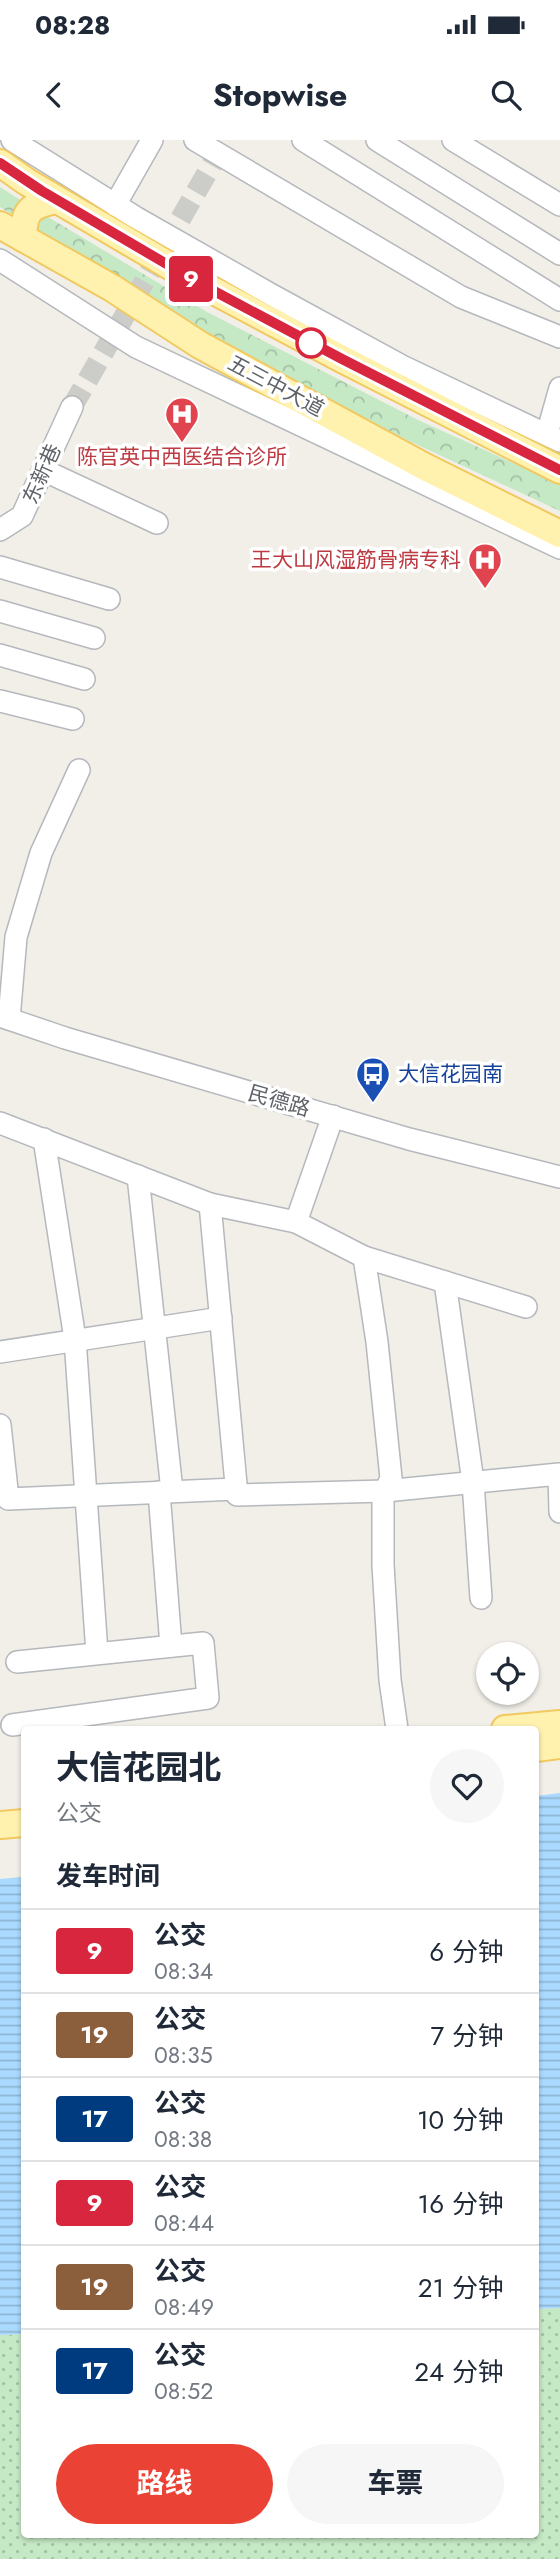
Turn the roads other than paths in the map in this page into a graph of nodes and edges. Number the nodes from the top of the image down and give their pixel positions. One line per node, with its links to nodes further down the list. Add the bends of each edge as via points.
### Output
1 (12, 140): 9 (street)
2 (152, 140): 9 (street)
3 (195, 140): 16 (street, via 461,297)
4 (303, 140): 15 (street)
5 (376, 140): 13 (street)
6 (453, 140): 10 (street)
7 (0, 163): 8 (main road)
8 (57, 200): 12 (main road, via 33,206 26,215); 21 (main road, via 199,283)
9 (115, 205): 19 (street, via 402,366)
10 (560, 205)
11 (0, 225): 12 (main road, 五三中大道)
12 (23, 238): 24 (main road, 五三中大道, via 200,345)
13 (560, 254)
14 (0, 260): 25 (street, via 135,346)
15 (560, 300)
16 (560, 337)
17 (560, 388): 19 (street)
18 (72, 407): 20 (street, 东新巷)
19 (554, 438)
20 (43, 470): 22 (street); 23 (street, 东新巷, via 22,516)
21 (560, 470)
22 (157, 523)
23 (0, 530)
24 (560, 534)
25 (560, 548)
26 (0, 568): 27 (street)
27 (109, 599)
28 (0, 611): 29 (street)
29 (94, 638)
30 (0, 655): 31 (street)
31 (84, 679)
32 (0, 701): 33 (street)
33 (73, 719)
34 (79, 770): 35 (street, via 41,853 16,937)
35 (5, 1017): 36 (street, 民德路)
36 (333, 1116): 40 (street, 民德路); 42 (street)
37 (0, 1123): 38 (street)
38 (44, 1139): 39 (street); 48 (street)
39 (138, 1176): 41 (street); 47 (street)
40 (560, 1177)
41 (211, 1204): 42 (street); 46 (street)
42 (296, 1222): 43 (street)
43 (364, 1257): 44 (street); 54 (street, via 391,1478)
44 (445, 1282): 45 (street); 52 (street)
45 (526, 1307)
46 (221, 1318): 47 (street); 53 (street)
47 (154, 1328): 48 (street); 55 (street)
48 (75, 1339): 49 (street); 56 (street)
49 (0, 1352)
50 (0, 1425): 56 (street, via 8,1499)
51 (559, 1474): 52 (street); 57 (street)
52 (473, 1482): 54 (street); 58 (street)
53 (236, 1489): 54 (street, via 237,1495); 55 (street)
54 (386, 1491): 64 (street, via 383,1565)
55 (165, 1492): 56 (street); 59 (street)
56 (86, 1495): 60 (street)
57 (560, 1512)
58 (481, 1598)
59 (171, 1646): 60 (street); 63 (street, via 203,1643 208,1698)
60 (97, 1653): 61 (street)
61 (17, 1662)
62 (560, 1724): 65 (main road)
63 (12, 1725)
64 (397, 1726)
65 (538, 1726)
66 (560, 1745): 67 (main road)
67 (539, 1748)
68 (21, 1806): 69 (main road)
69 (0, 1807)
70 (21, 1823): 71 (main road)
71 (0, 1825)

